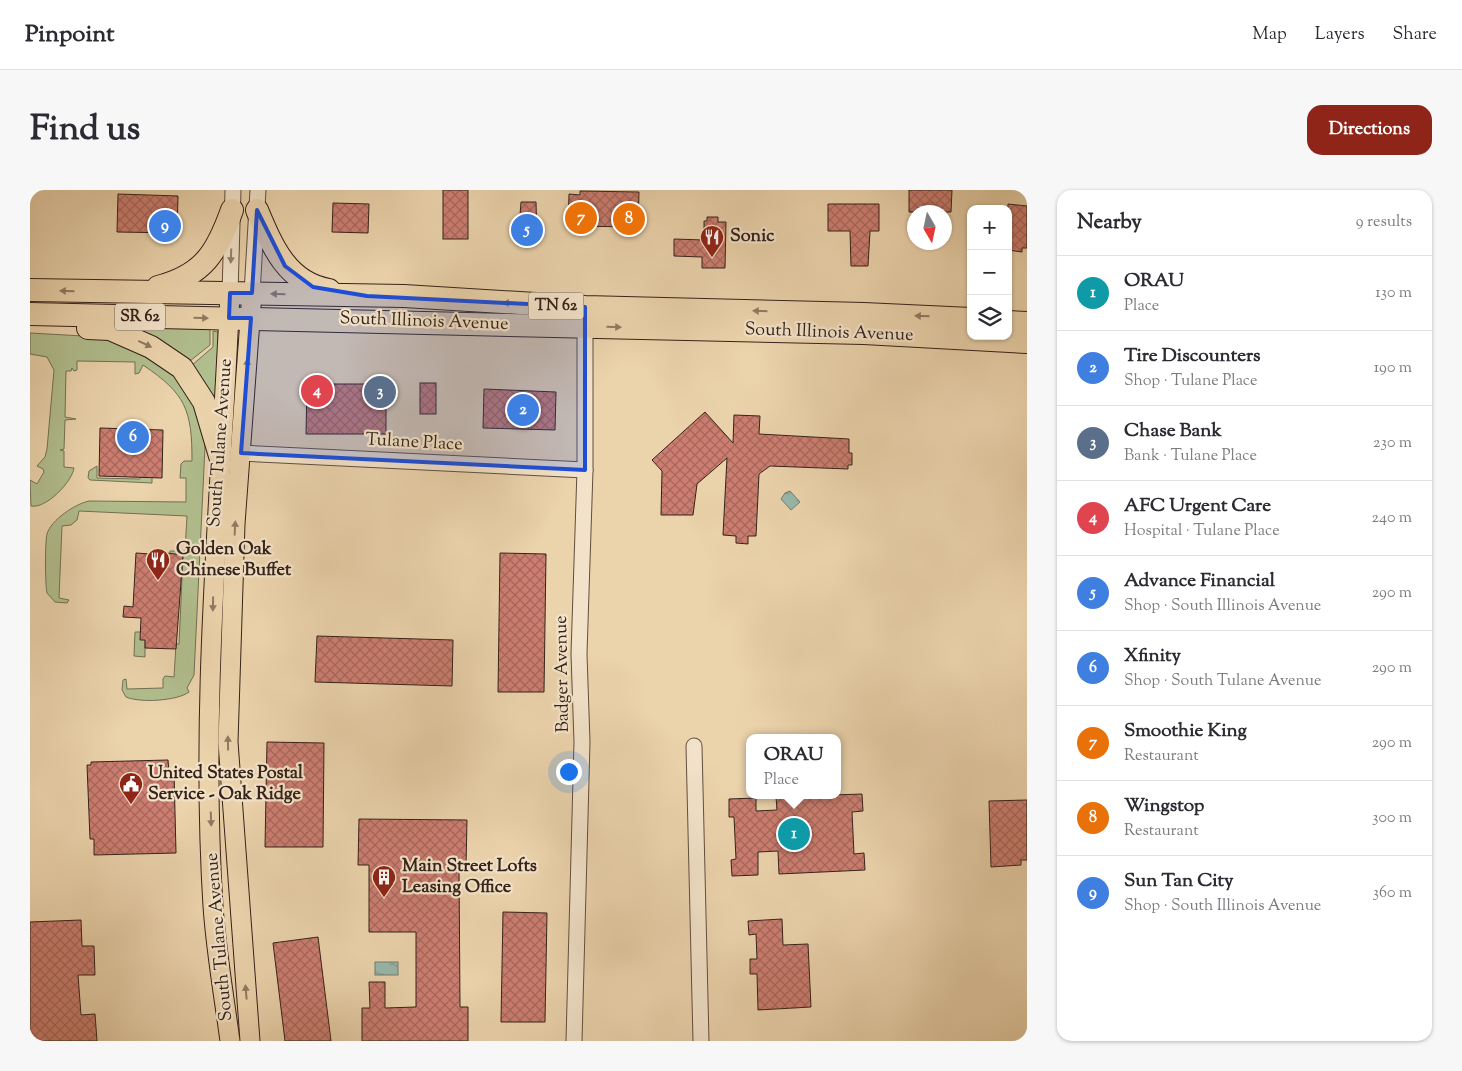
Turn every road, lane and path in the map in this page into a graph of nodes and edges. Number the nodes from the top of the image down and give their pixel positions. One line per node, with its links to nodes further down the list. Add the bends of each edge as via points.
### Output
1 (233, 200): 4 (highway, via 216,249 196,271 171,284); 5 (street, one-way to 5)
2 (258, 200): 6 (street); 7 (highway, via 269,237 285,266 313,287)
3 (30, 290): 4 (highway, South Illinois Avenue / TN 62, one-way to 3)
4 (142, 292): 5 (highway, South Illinois Avenue / TN 62)
5 (230, 293): 6 (highway, South Illinois Avenue / TN 62); 10 (main road, South Tulane Avenue)
6 (252, 294): 7 (highway, South Illinois Avenue / TN 62, one-way to 6); 10 (main road, South Tulane Avenue)
7 (367, 296): 9 (highway, South Illinois Avenue / TN 62, one-way to 7, via 404,296)
8 (30, 314): 10 (highway, South Illinois Avenue / SR 62, one-way to 10)
9 (585, 317): 10 (highway, South Illinois Avenue / TN 62); 11 (highway, South Illinois Avenue / TN 62, one-way to 9, via 864,314); 15 (highway, South Illinois Avenue / TN 62, one-way to 15); 17 (street, Badger Avenue)
10 (240, 318): 16 (main road, South Tulane Avenue)
11 (967, 319)
12 (1012, 322): 13 (highway)
13 (1027, 323)
14 (30, 325): 16 (highway, one-way to 16, via 110,329 151,347 182,368 204,402)
15 (1027, 342)
16 (230, 455): 17 (street, Tulane Place); 19 (main road, South Tulane Avenue, one-way to 19, via 214,554 210,770 214,907); 20 (main road, South Tulane Avenue, one-way to 16, via 228,742 235,524)
17 (585, 470): 21 (street, Badger Avenue)
18 (694, 746): 22 (street)
19 (230, 1041)
20 (250, 1041)
21 (574, 1041)
22 (701, 1041)

